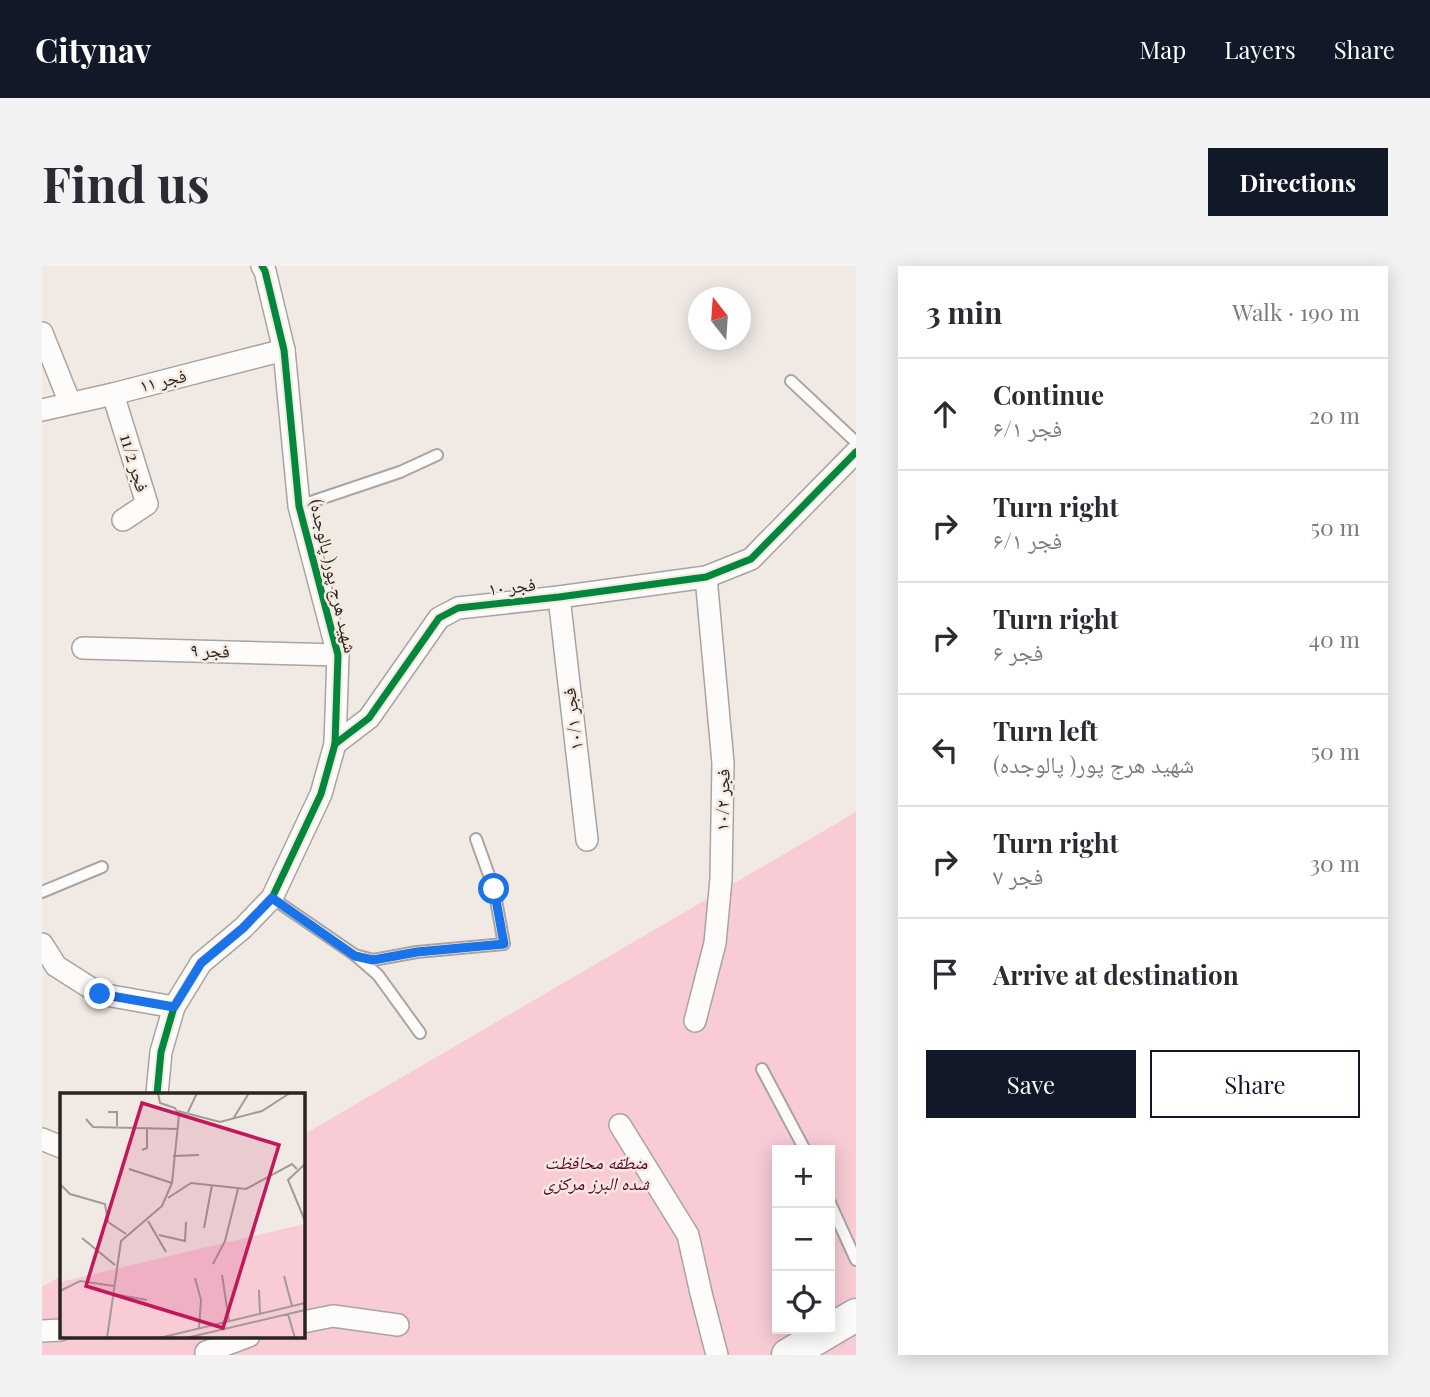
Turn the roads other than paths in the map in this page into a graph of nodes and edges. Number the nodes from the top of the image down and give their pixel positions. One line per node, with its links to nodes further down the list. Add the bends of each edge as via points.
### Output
1 (262, 266): 3 (street, شهید هرج پور( پالوجده))
2 (42, 333): 6 (street)
3 (284, 351): 5 (street, فجر ۱۱); 11 (street, شهید هرج پور( پالوجده))
4 (791, 381): 8 (lane)
5 (113, 394): 6 (street, فجر ۱۱); 12 (street, فجر 11/2, via 147,504)
6 (70, 403): 7 (street, فجر ۱۱)
7 (42, 410)
8 (856, 442)
9 (856, 452): 13 (street, فجر ۱۰, via 751,559)
10 (437, 455): 11 (lane)
11 (299, 506): 16 (street, شهید هرج پور( پالوجده))
12 (123, 520)
13 (706, 577): 14 (street, فجر ۱۰); 26 (street, فجر ۱۰/۲, via 723,763 722,879 715,943)
14 (559, 597): 17 (street, فجر ۱۰, via 458,608 439,618 369,719); 19 (street, فجر ۱۰/۱)
15 (83, 648): 16 (street, فجر ۹)
16 (338, 655): 17 (street, شهید هرج پور( پالوجده))
17 (335, 744): 22 (street, شهید هرج پور( پالوجده), via 321,794)
18 (476, 839): 24 (lane, via 494,889 504,944 373,960)
19 (587, 840)
20 (102, 867): 21 (lane)
21 (42, 892)
22 (272, 898): 24 (lane); 25 (street, شهید هرج پور( پالوجده), via 201,963)
23 (42, 944): 25 (street, via 56,966 100,994)
24 (355, 956): 27 (lane, via 378,975)
25 (174, 1007): 29 (street, شهید هرج پور( پالوجده), via 161,1052)
26 (695, 1021)
27 (420, 1033)
28 (762, 1069): 32 (lane)
29 (157, 1093)
30 (621, 1125): 44 (street, via 688,1235)
31 (42, 1139): 33 (street)
32 (802, 1145)
33 (60, 1147)
34 (832, 1208): 35 (lane)
35 (856, 1260)
36 (856, 1315): 42 (main road)
37 (304, 1322): 38 (street, via 333,1316)
38 (398, 1325)
39 (60, 1330): 40 (street)
40 (42, 1331)
41 (241, 1338): 43 (street)
42 (821, 1347): 45 (main road)
43 (205, 1348)
44 (717, 1355)
45 (788, 1355)

